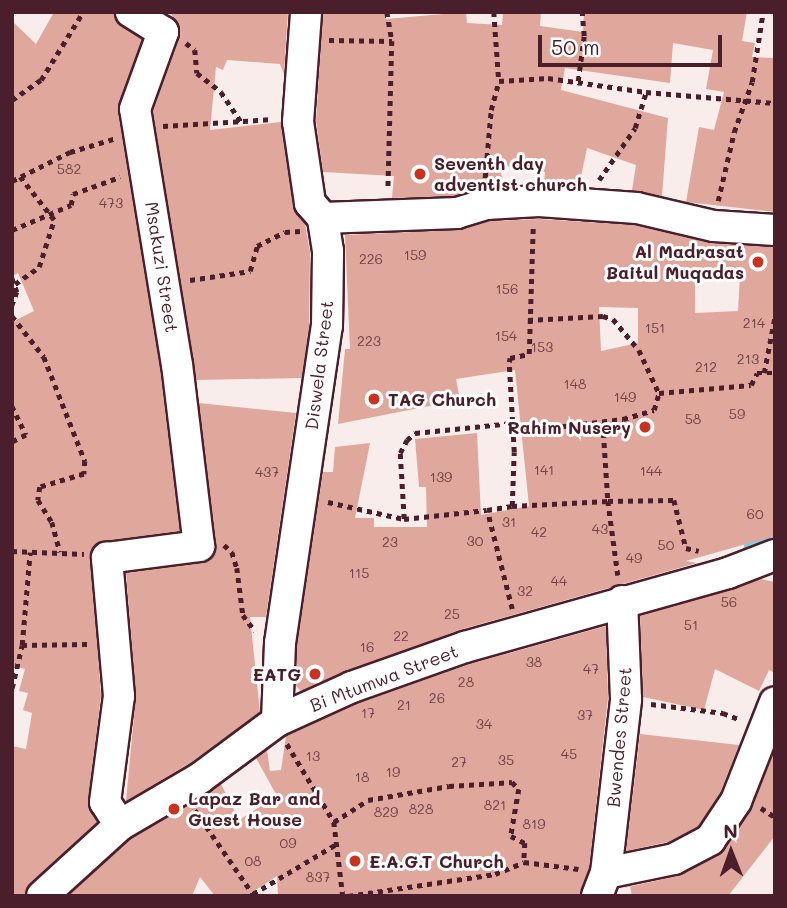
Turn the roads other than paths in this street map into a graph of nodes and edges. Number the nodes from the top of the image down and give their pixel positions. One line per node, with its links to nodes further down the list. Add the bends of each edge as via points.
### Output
1 (131, 12): 9 (street, Msakuzi Street, via 163,32 135,109 148,170 199,546 109,555 107,577 119,696 105,802)
2 (305, 25): 3 (street, Diswela Street, via 298,122 310,203)
3 (323, 218): 4 (street, via 457,213 486,204 586,202 637,208 714,226); 8 (street, Diswela Street, via 328,251 327,326 280,643)
4 (775, 230)
5 (773, 559): 6 (street, Bi Mtumwa Street)
6 (622, 601): 8 (street, Bi Mtumwa Street, via 395,671); 10 (street, Bwendes Street, via 626,699)
7 (769, 714): 10 (street, via 736,801 710,840 674,859)
8 (275, 723): 9 (street, Bi Mtumwa Street)
9 (120, 825): 11 (street, Bi Mtumwa Street)
10 (602, 879)
11 (42, 896)

